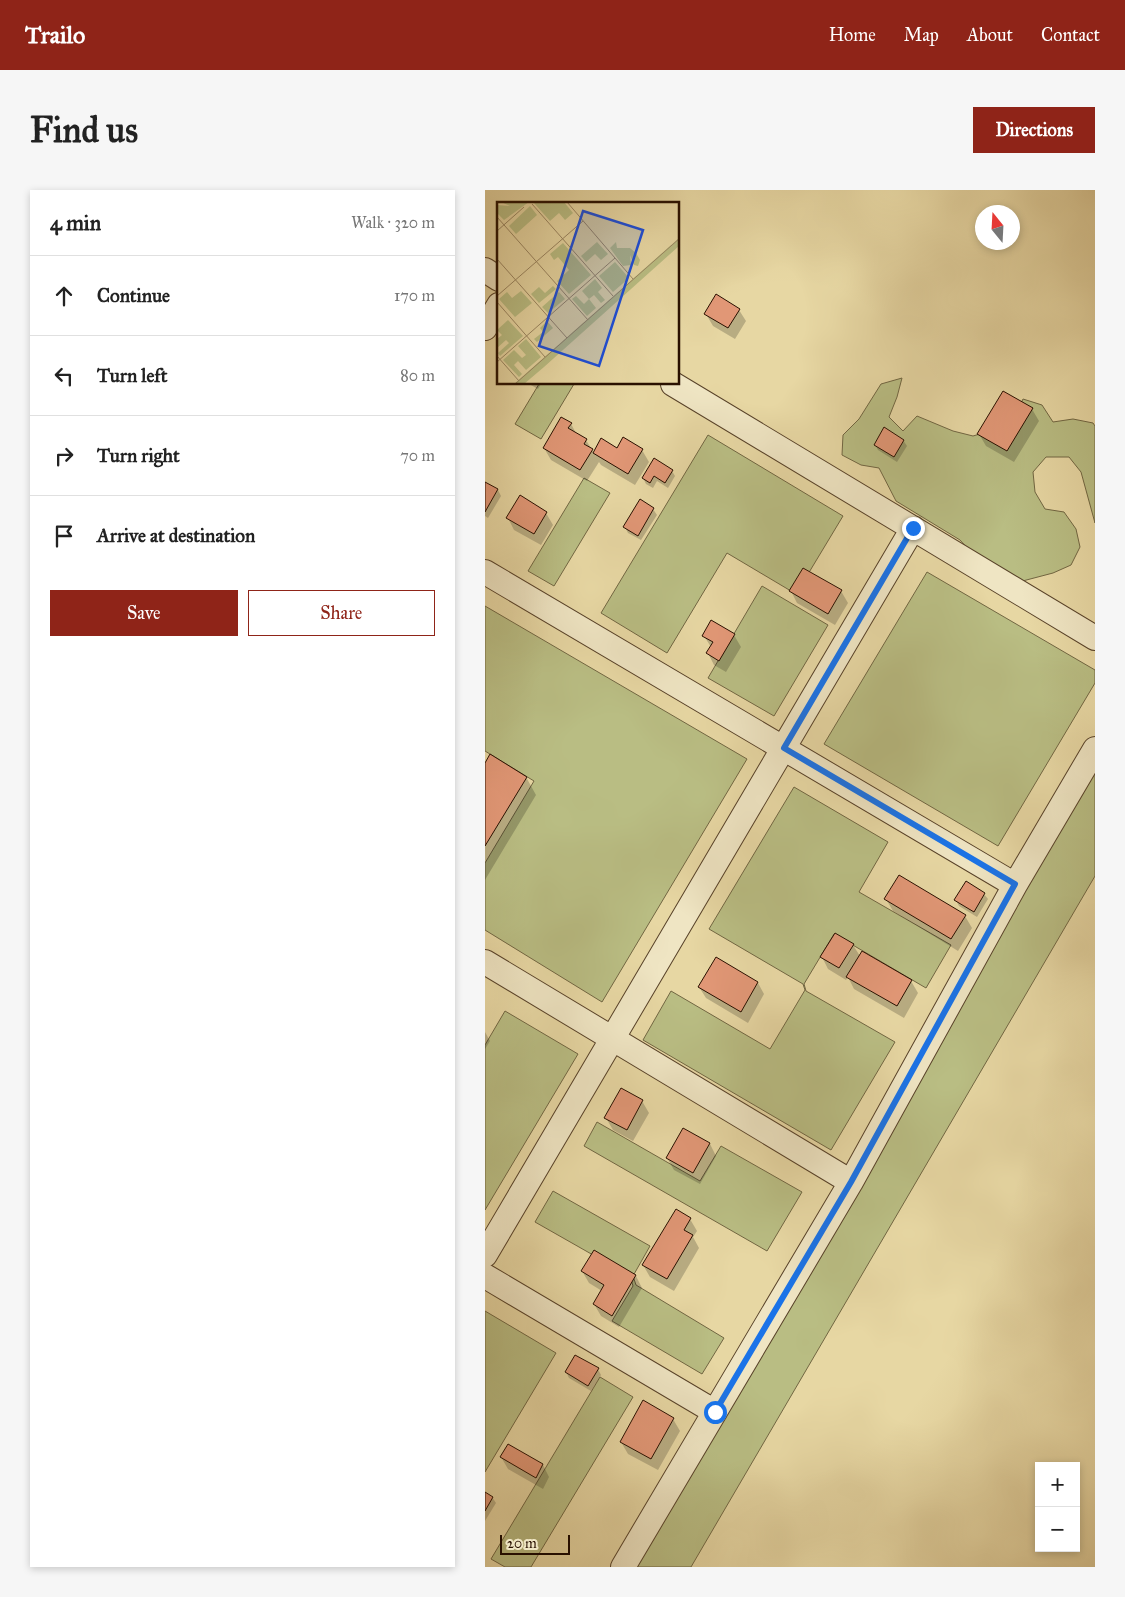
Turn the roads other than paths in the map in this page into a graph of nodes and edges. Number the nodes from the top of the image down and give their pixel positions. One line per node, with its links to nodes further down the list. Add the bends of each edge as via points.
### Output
1 (485, 270): 2 (street)
2 (497, 278)
3 (497, 308): 4 (street)
4 (485, 328)
5 (675, 385): 6 (street)
6 (913, 528): 8 (street); 9 (street)
7 (485, 572): 9 (street)
8 (1095, 638)
9 (784, 748): 11 (street); 13 (street)
10 (1095, 750): 11 (street)
11 (1015, 884): 14 (street)
12 (485, 962): 13 (street)
13 (613, 1038): 14 (street); 15 (street)
14 (851, 1182): 17 (street)
15 (485, 1255)
16 (485, 1276): 17 (street)
17 (715, 1412): 18 (street)
18 (623, 1567)

